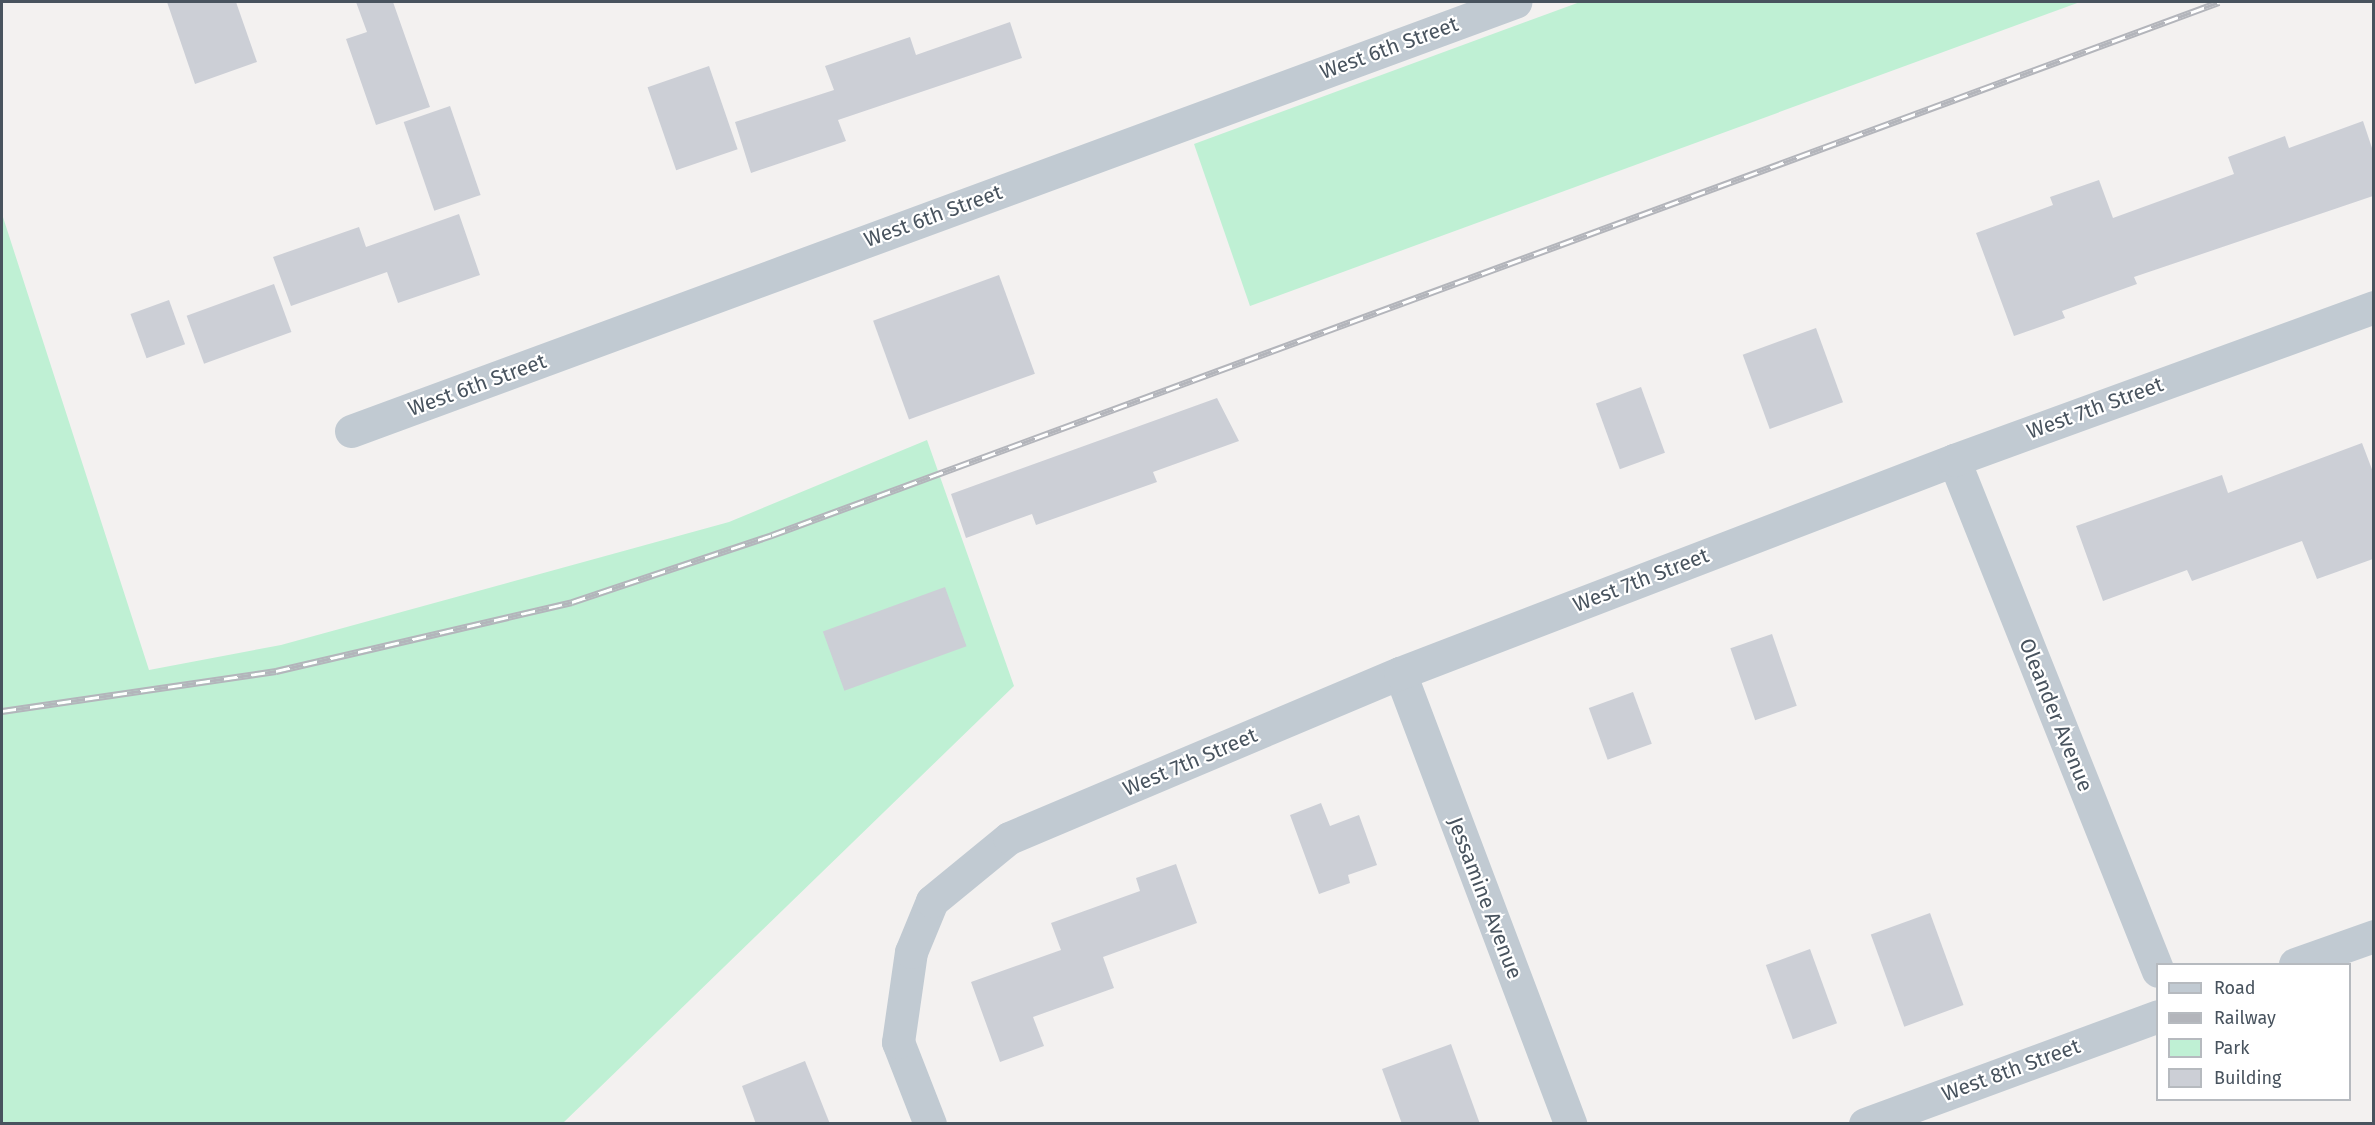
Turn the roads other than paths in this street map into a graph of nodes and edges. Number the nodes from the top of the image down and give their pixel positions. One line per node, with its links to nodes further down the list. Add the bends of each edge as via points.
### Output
1 (1515, 2): 3 (street, West 6th Street)
2 (2373, 307): 4 (street, West 7th Street)
3 (351, 431)
4 (1954, 460): 5 (street, West 7th Street); 8 (street, Oleander Avenue)
5 (1400, 673): 10 (street, West 7th Street, via 1009,838 932,902 911,952 898,1042); 11 (street, Jessamine Avenue)
6 (2373, 936): 7 (street)
7 (2298, 963)
8 (2156, 968)
9 (2156, 1016): 12 (street, West 8th Street)
10 (930, 1124)
11 (1570, 1124)
12 (1865, 1124)

